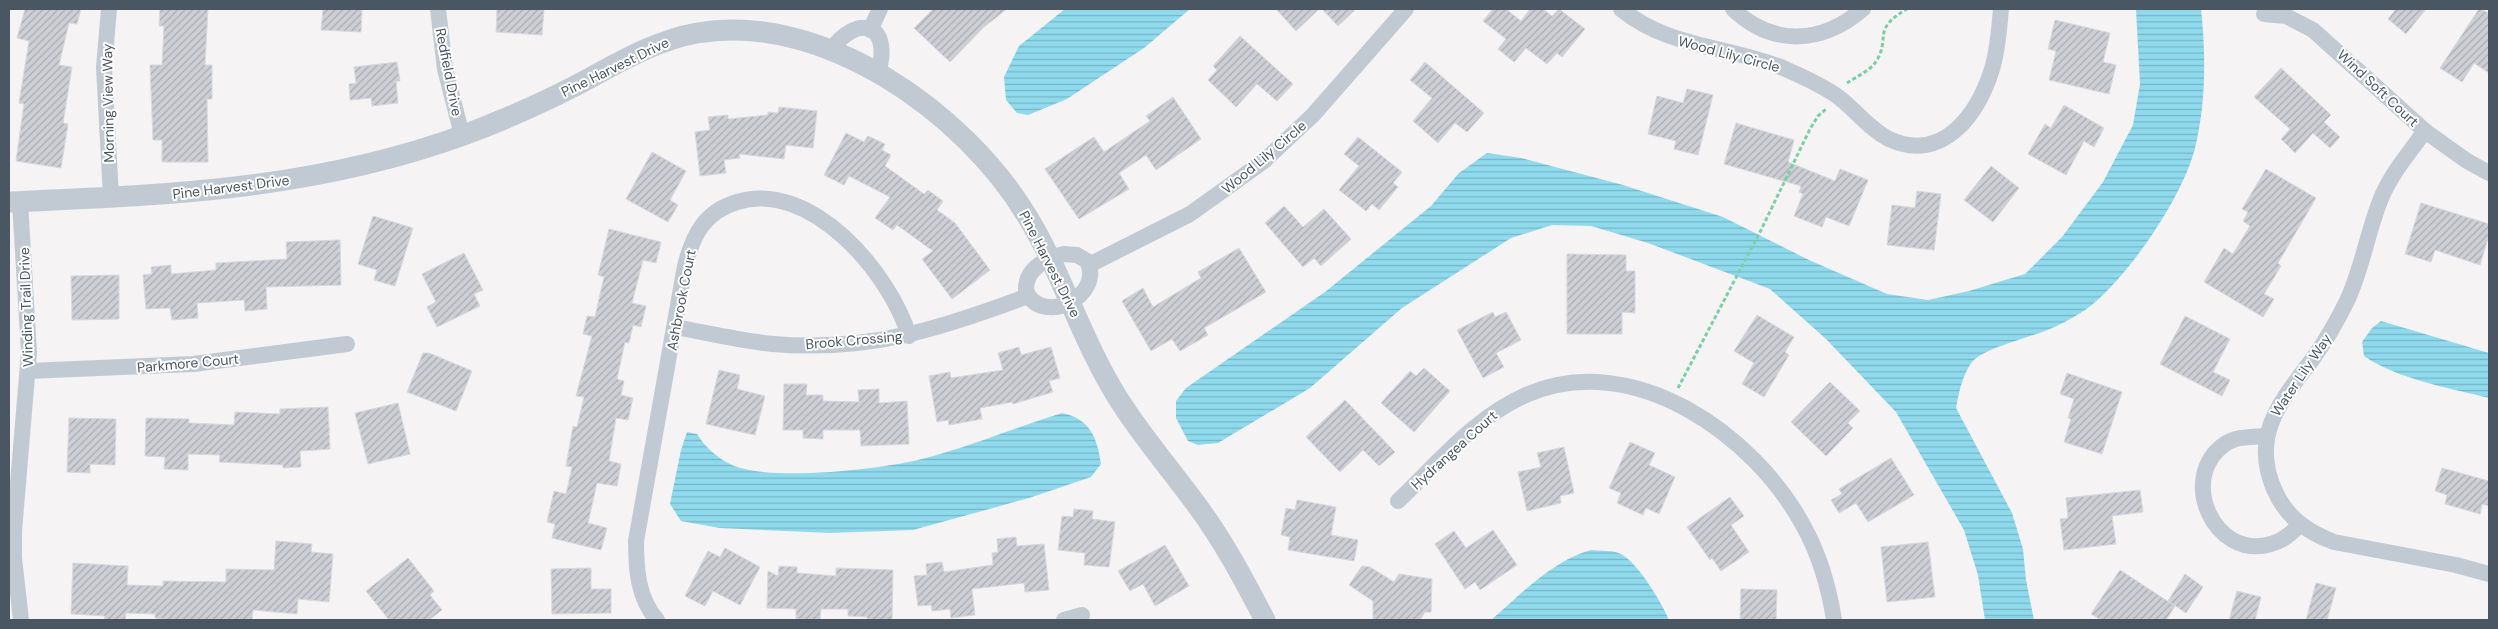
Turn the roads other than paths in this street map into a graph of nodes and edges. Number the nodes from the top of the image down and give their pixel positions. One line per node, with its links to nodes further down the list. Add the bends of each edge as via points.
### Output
1 (109, 9): 16 (street, Morning View Way, via 104,67)
2 (438, 9): 14 (street, Redfield Drive, via 445,69)
3 (880, 9): 10 (street)
4 (1406, 9): 19 (street, Wood Lily Circle, via 1313,115 1264,161 1190,214)
5 (1621, 9): 8 (street, Wood Lily Circle, via 1676,40 1749,56 1798,74 1836,96 1880,133 1913,145 1926,145 1947,137 1974,110 1993,68)
6 (1733, 9): 7 (street, via 1760,30 1799,36 1828,31)
7 (1863, 9)
8 (2001, 9)
9 (2264, 14): 13 (street, Wind Soft Court, via 2286,16 2314,30)
10 (870, 30): 11 (street, via 853,29 840,37); 12 (street, via 882,42)
11 (830, 51): 12 (street, Pine Harvest Drive); 14 (street, Pine Harvest Drive, via 764,32 720,30 678,37)
12 (878, 73): 18 (street, Pine Harvest Drive, via 925,103 982,155 1014,196)
13 (2425, 131): 15 (street, Wind Soft Court); 26 (street, Water Lily Way, via 2381,199 2356,278 2338,319 2283,399)
14 (462, 136): 16 (street, Pine Harvest Drive, via 375,162 285,182 195,193)
15 (2489, 173)
16 (111, 197): 17 (street, Pine Harvest Drive)
17 (14, 202): 25 (street, Winding Trail Drive, via 28,309)
18 (1049, 259): 19 (street, via 1070,253 1082,257); 20 (street, via 1032,272 1026,286); 21 (street, Pine Harvest Drive)
19 (1089, 265): 21 (street, via 1088,286)
20 (1028, 296): 21 (street, via 1036,304 1048,308); 23 (street, Brook Crossing, via 944,327)
21 (1070, 302): 34 (street, Pine Harvest Drive, via 1123,407 1212,528 1244,578)
22 (675, 327): 23 (street, Brook Crossing, via 744,340 795,345 854,343); 23 (street, Ashbrook Court, via 685,266 701,226 720,209 760,197 800,208 855,248 888,288); 32 (street, Ashbrook Court, via 636,541 637,577)
23 (909, 336)
24 (347, 344): 25 (street, Parkmore Court, via 194,364)
25 (28, 370): 31 (street, Winding Trail Drive, via 14,532)
26 (2266, 436): 28 (street, Water Lily Way, via 2272,484 2278,498); 28 (street, via 2236,438 2217,452 2204,478 2205,506 2210,519 2221,531 2247,545 2261,547 2273,544)
27 (1398, 501): 35 (street, Hydrangea Court, via 1488,416 1526,395 1567,384 1591,382 1639,390 1671,401 1729,438 1778,487 1812,543 1821,565)
28 (2300, 525): 29 (street, Water Lily Way, via 2334,542)
29 (2489, 574)
30 (1082, 615): 33 (street)
31 (21, 620)
32 (657, 620)
33 (1064, 620)
34 (1265, 620)
35 (1834, 620)

